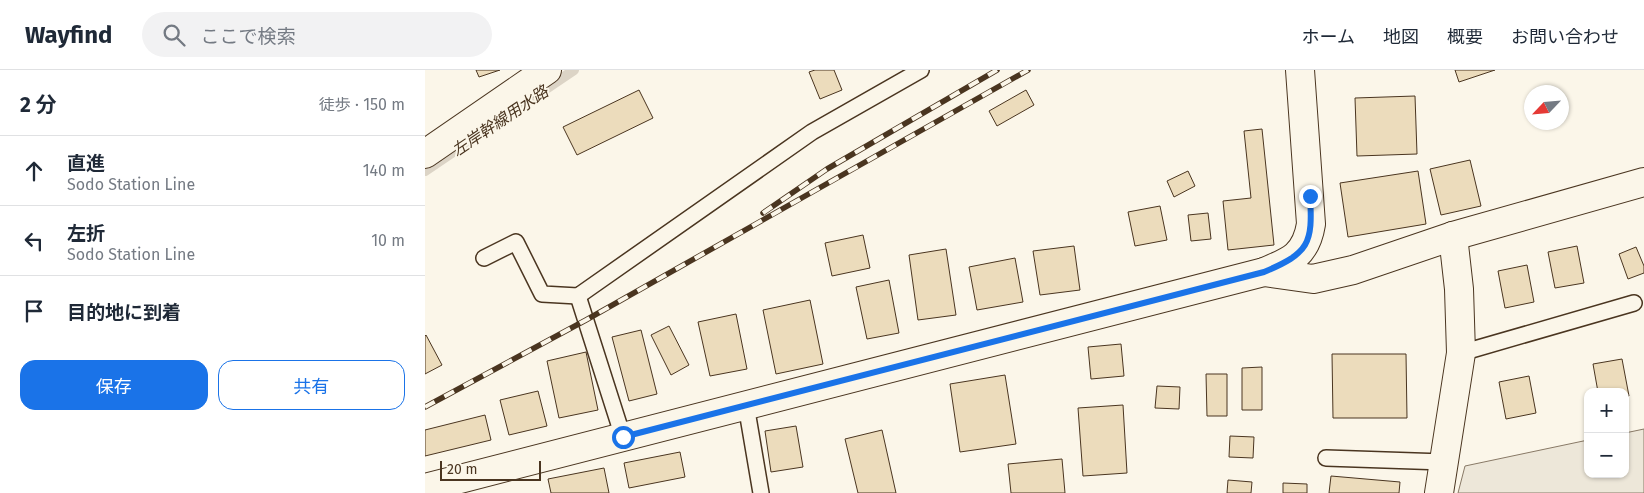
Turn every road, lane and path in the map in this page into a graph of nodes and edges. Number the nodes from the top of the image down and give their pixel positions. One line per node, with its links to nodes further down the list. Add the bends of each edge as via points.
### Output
1 (547, 70): 4 (main road)
2 (921, 70): 9 (lane, via 812,132)
3 (1300, 70): 8 (main road, via 1311,215 1309,237 1295,257)
4 (425, 154)
5 (1644, 182): 6 (main road)
6 (1453, 236): 8 (main road, via 1353,270 1313,279); 11 (main road)
7 (484, 258): 9 (lane, via 516,242 542,294)
8 (1264, 272): 12 (main road)
9 (578, 296): 13 (lane)
10 (1634, 303): 11 (lane)
11 (1461, 354): 15 (main road)
12 (745, 405): 13 (main road); 17 (lane)
13 (623, 437): 16 (main road)
14 (1326, 458): 15 (lane)
15 (1444, 462): 18 (main road)
16 (425, 488)
17 (761, 493)
18 (1439, 493)

